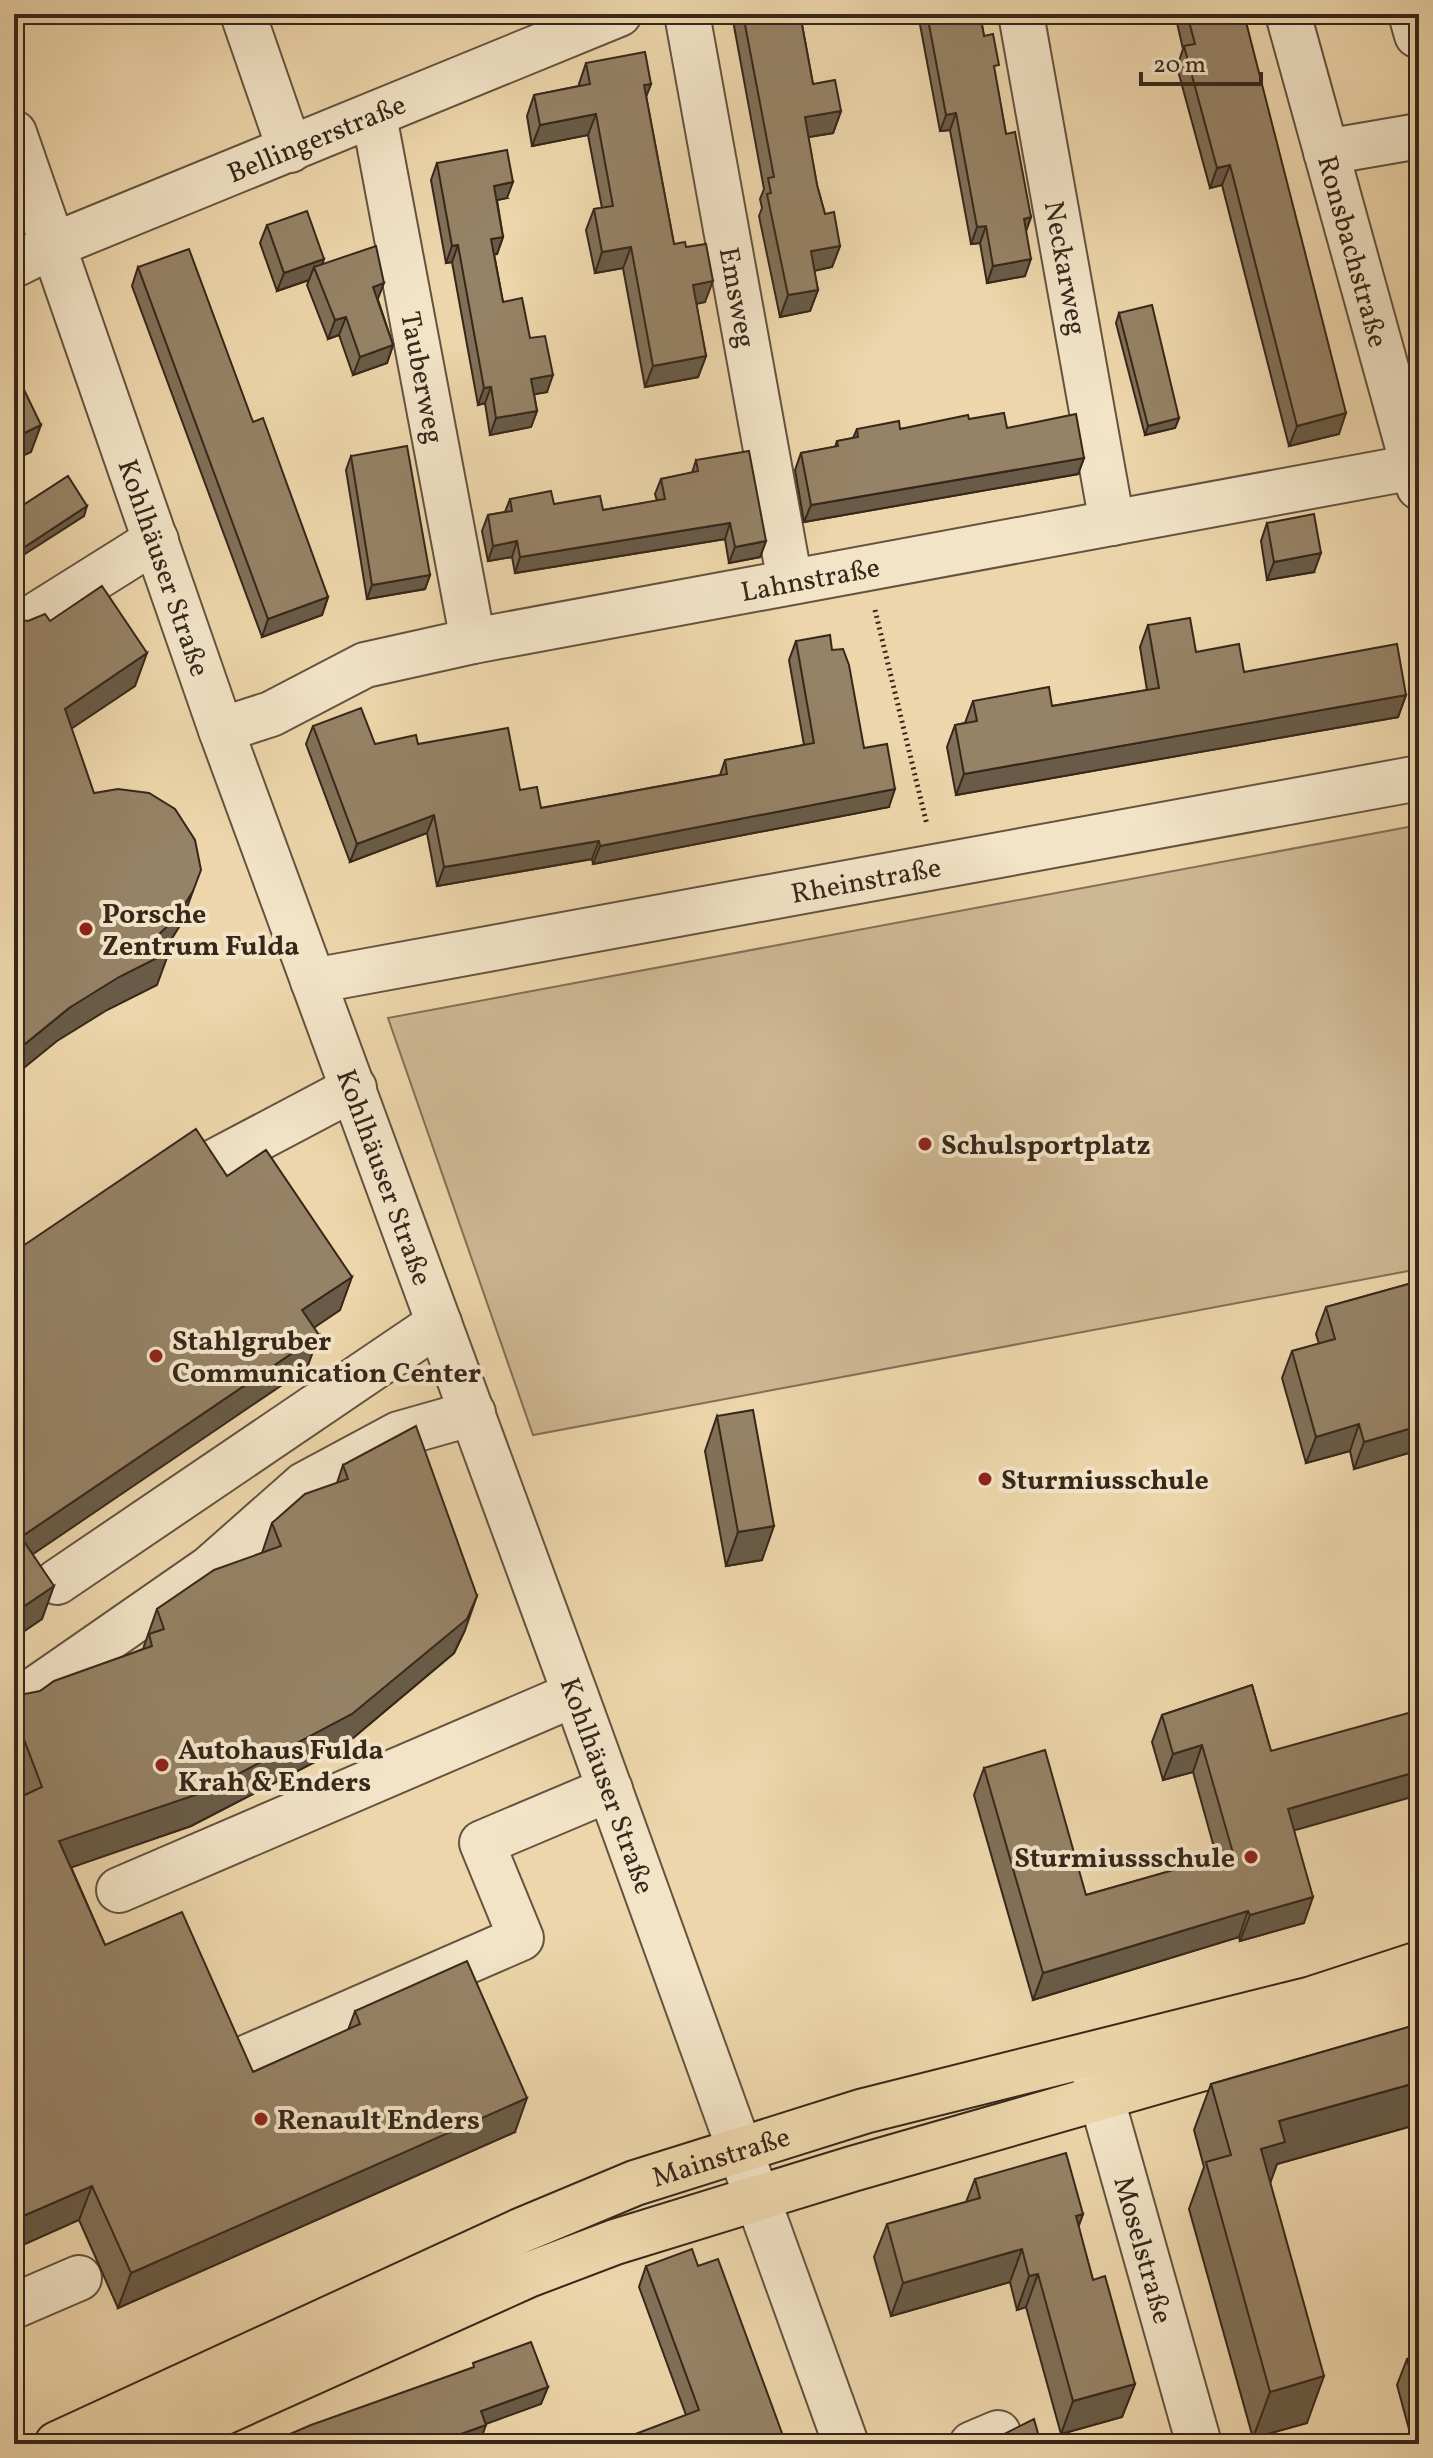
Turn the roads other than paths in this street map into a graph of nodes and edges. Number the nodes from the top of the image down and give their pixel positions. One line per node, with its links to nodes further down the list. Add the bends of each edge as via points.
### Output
1 (243, 14): 9 (street)
2 (619, 14): 6 (street, Bellingerstraße)
3 (687, 14): 17 (street, Emsweg)
4 (1021, 14): 15 (street, Neckarweg)
5 (1288, 14): 10 (street, Ronsbachstraße)
6 (374, 116): 9 (street, Bellingerstraße); 19 (street, Tauberweg)
7 (14, 133): 11 (street, Kohlhäuser Straße)
8 (1419, 136): 10 (street)
9 (290, 150): 11 (street, Bellingerstraße)
10 (1326, 152): 13 (street, Ronsbachstraße)
11 (54, 245): 12 (street, Bellingerstraße); 16 (street, Kohlhäuser Straße)
12 (14, 265)
13 (1408, 400): 14 (street, Ronsbachstraße)
14 (1416, 477): 15 (street, Lahnstraße)
15 (1112, 523): 17 (street, Lahnstraße)
16 (156, 540): 18 (street); 20 (street, Kohlhäuser Straße)
17 (790, 582): 19 (street, Lahnstraße)
18 (14, 629)
19 (473, 641): 20 (street, Lahnstraße, via 365,665 271,714)
20 (221, 730): 22 (street, Kohlhäuser Straße)
21 (1419, 778): 22 (street, Rheinstraße)
22 (313, 981): 23 (street, Kohlhäuser Straße)
23 (354, 1088): 24 (street); 25 (street, Kohlhäuser Straße)
24 (212, 1163)
25 (439, 1323): 26 (street, Kohlhäuser Straße); 27 (street)
26 (473, 1413): 28 (street, Kohlhäuser Straße); 29 (street, via 399,1434 304,1485 210,1568)
27 (57, 1582)
28 (575, 1694): 30 (street, Kohlhäuser Straße); 31 (street)
29 (14, 1704)
30 (610, 1789): 35 (street, via 482,1843 521,1938); 37 (street, Kohlhäuser Straße)
31 (119, 1890)
32 (1419, 1964): 34 (main road, Mainstraße, via 1312,1999)
33 (1419, 2006): 36 (main road, Mainstraße)
34 (1090, 2055): 36 (street, Moselstraße); 37 (main road, Mainstraße)
35 (248, 2057)
36 (1100, 2096): 38 (main road, Mainstraße); 44 (street, Moselstraße)
37 (740, 2148): 38 (street, Kohlhäuser Straße); 42 (main road, Mainstraße, via 635,2183 520,2231)
38 (757, 2197): 41 (street, Kohlhäuser Straße); 43 (main road, Mainstraße, via 528,2275)
39 (79, 2278): 40 (street)
40 (14, 2306)
41 (841, 2430)
42 (57, 2444)
43 (153, 2444)
44 (1199, 2444)

